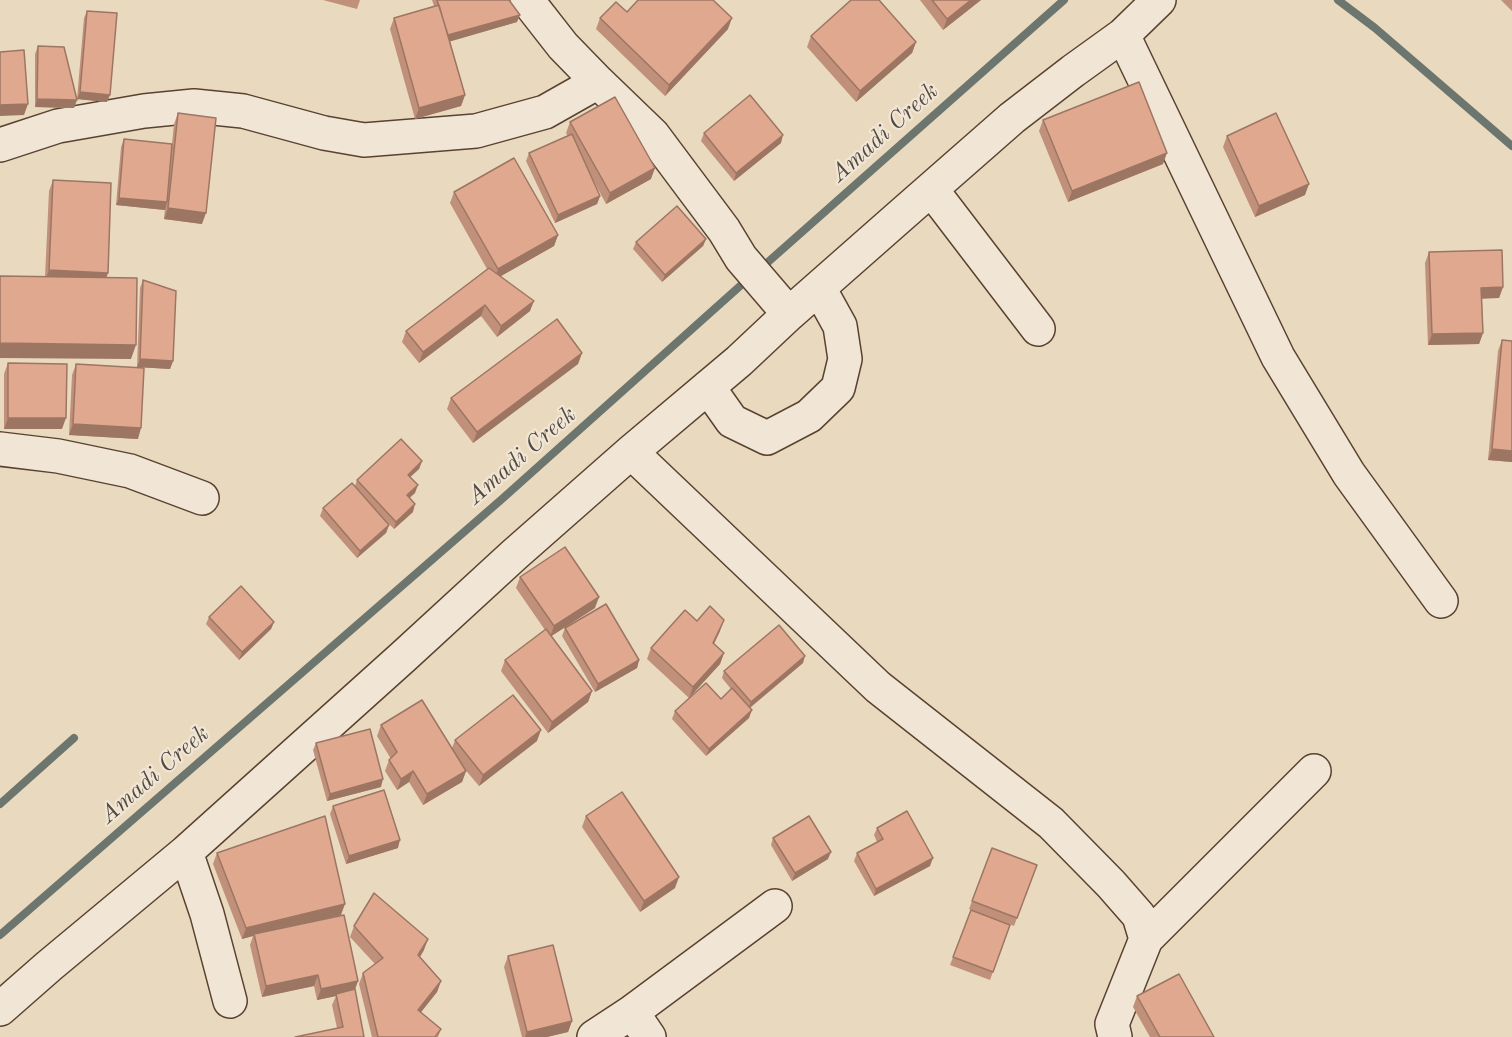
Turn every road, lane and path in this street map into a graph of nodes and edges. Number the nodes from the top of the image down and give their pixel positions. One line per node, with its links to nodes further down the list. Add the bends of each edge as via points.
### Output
1 (527, 0): 4 (street)
2 (1155, 1): 3 (street)
3 (1123, 35): 6 (street, via 1012,118); 14 (street, via 1278,357 1349,474)
4 (598, 82): 5 (street, via 545,112 476,131 364,140 324,134 243,111 194,106 58,126); 8 (street, via 653,135 741,258)
5 (0, 145)
6 (931, 189): 7 (street); 9 (street)
7 (819, 288): 8 (street); 10 (street, via 840,326 845,359 838,388 809,416 767,438 732,421)
8 (780, 302): 10 (street, via 739,361)
9 (1038, 329)
10 (708, 387): 12 (street)
11 (0, 449): 13 (street, via 130,471)
12 (631, 452): 16 (street); 18 (street, via 878,687 1051,823 1139,916)
13 (202, 498)
14 (1441, 601)
15 (1314, 771): 18 (street)
16 (186, 852): 19 (street); 20 (street)
17 (775, 906): 21 (street)
18 (1146, 939): 23 (street, via 1112,1024)
19 (230, 1001)
20 (0, 1009)
21 (640, 1024): 22 (street)
22 (594, 1037)
23 (1115, 1037)

